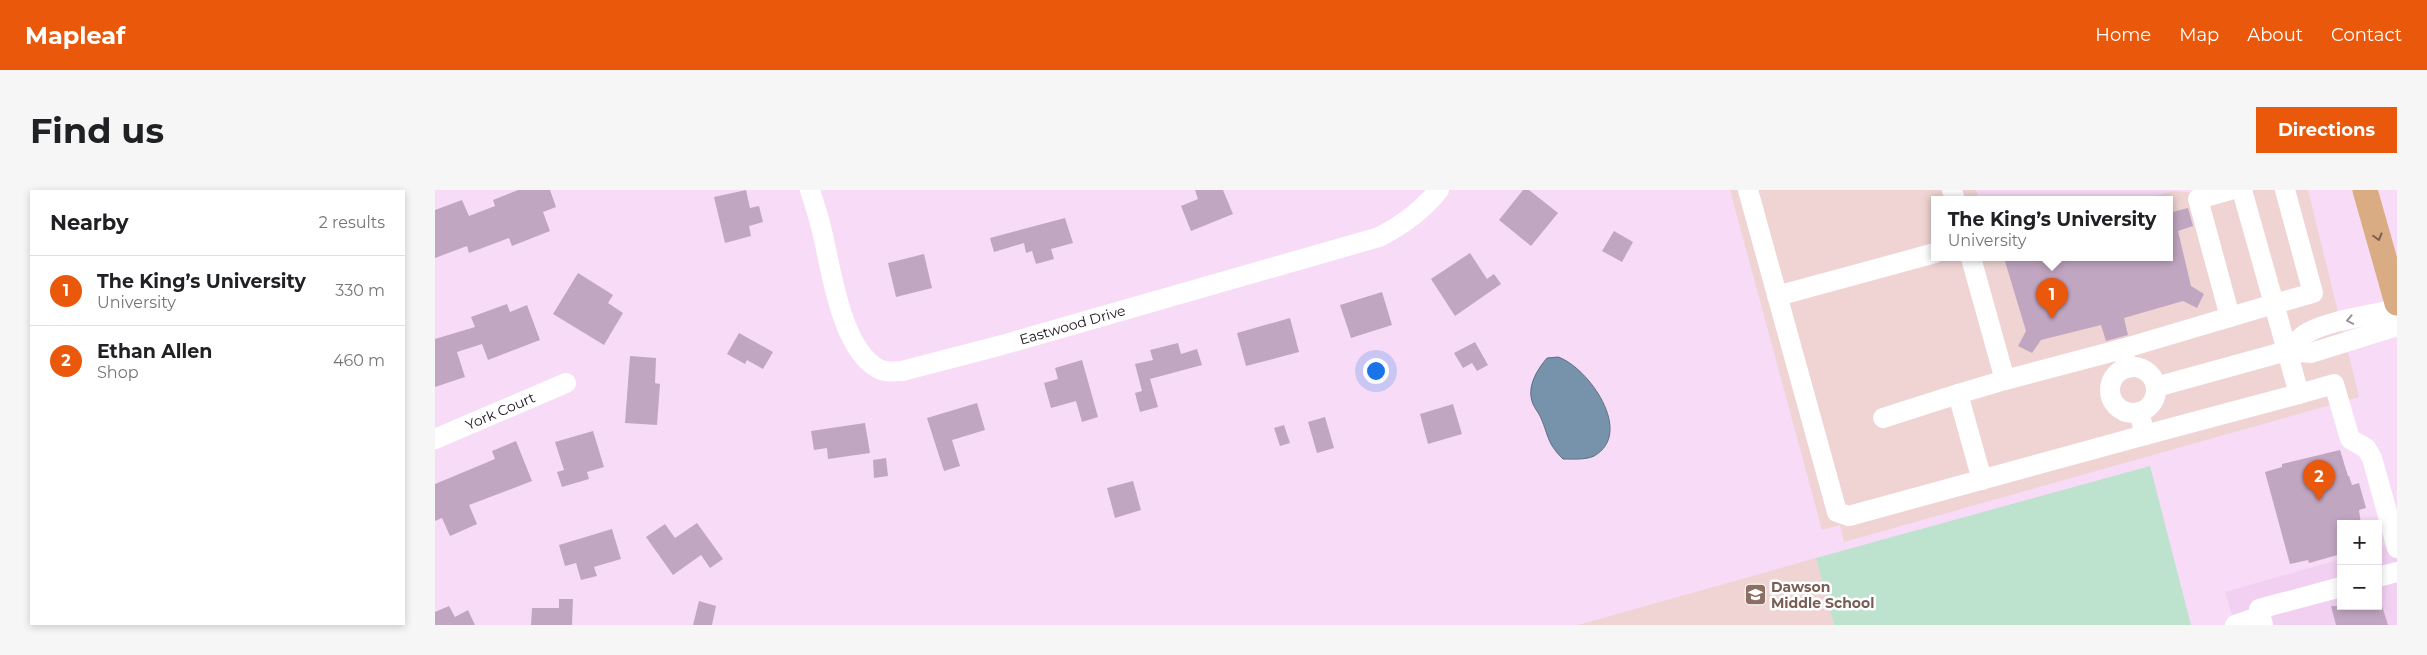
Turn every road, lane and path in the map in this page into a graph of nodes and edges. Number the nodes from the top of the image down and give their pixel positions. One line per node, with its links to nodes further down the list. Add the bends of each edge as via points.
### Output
1 (810, 190): 2 (street, Eastwood Drive, via 841,313 854,342 867,359 886,372 902,371 1002,345 1379,237 1402,225 1428,204)
2 (1439, 190)
3 (1748, 190): 10 (street)
4 (2230, 190): 14 (street, via 2198,199)
5 (2242, 190): 12 (street)
6 (2285, 190): 12 (street, via 2313,294)
7 (2365, 190): 11 (main road, one-way to 11)
8 (1931, 254): 10 (street)
9 (1972, 261): 19 (street)
10 (1777, 296): 28 (street, via 1837,512 1849,516)
11 (2397, 303)
12 (2274, 304): 14 (street); 17 (street)
13 (2397, 308): 17 (street, one-way to 17, via 2307,333)
14 (2230, 316): 16 (street)
15 (2397, 326): 17 (street, via 2311,353)
16 (2122, 349): 18 (street); 19 (street)
17 (2287, 351): 21 (street); 23 (street)
18 (2128, 368): 21 (street, via 2143,369); 24 (street, via 2115,375 2111,382 2111,397 2120,409)
19 (2005, 380): 22 (street)
20 (566, 384): 27 (street, York Court)
21 (2156, 387): 24 (street, via 2153,402)
22 (1958, 394): 25 (street); 28 (street)
23 (2299, 394): 26 (street); 29 (street, via 2334,384 2349,439 2366,448 2372,458)
24 (2139, 412): 26 (street)
25 (1883, 418)
26 (2145, 435): 28 (street)
27 (435, 439)
28 (1982, 480)
29 (2397, 548)
30 (2397, 572): 31 (street)
31 (2382, 576)
32 (2337, 588): 33 (street, via 2259,610)
33 (2262, 621): 34 (street)
34 (2235, 625)

